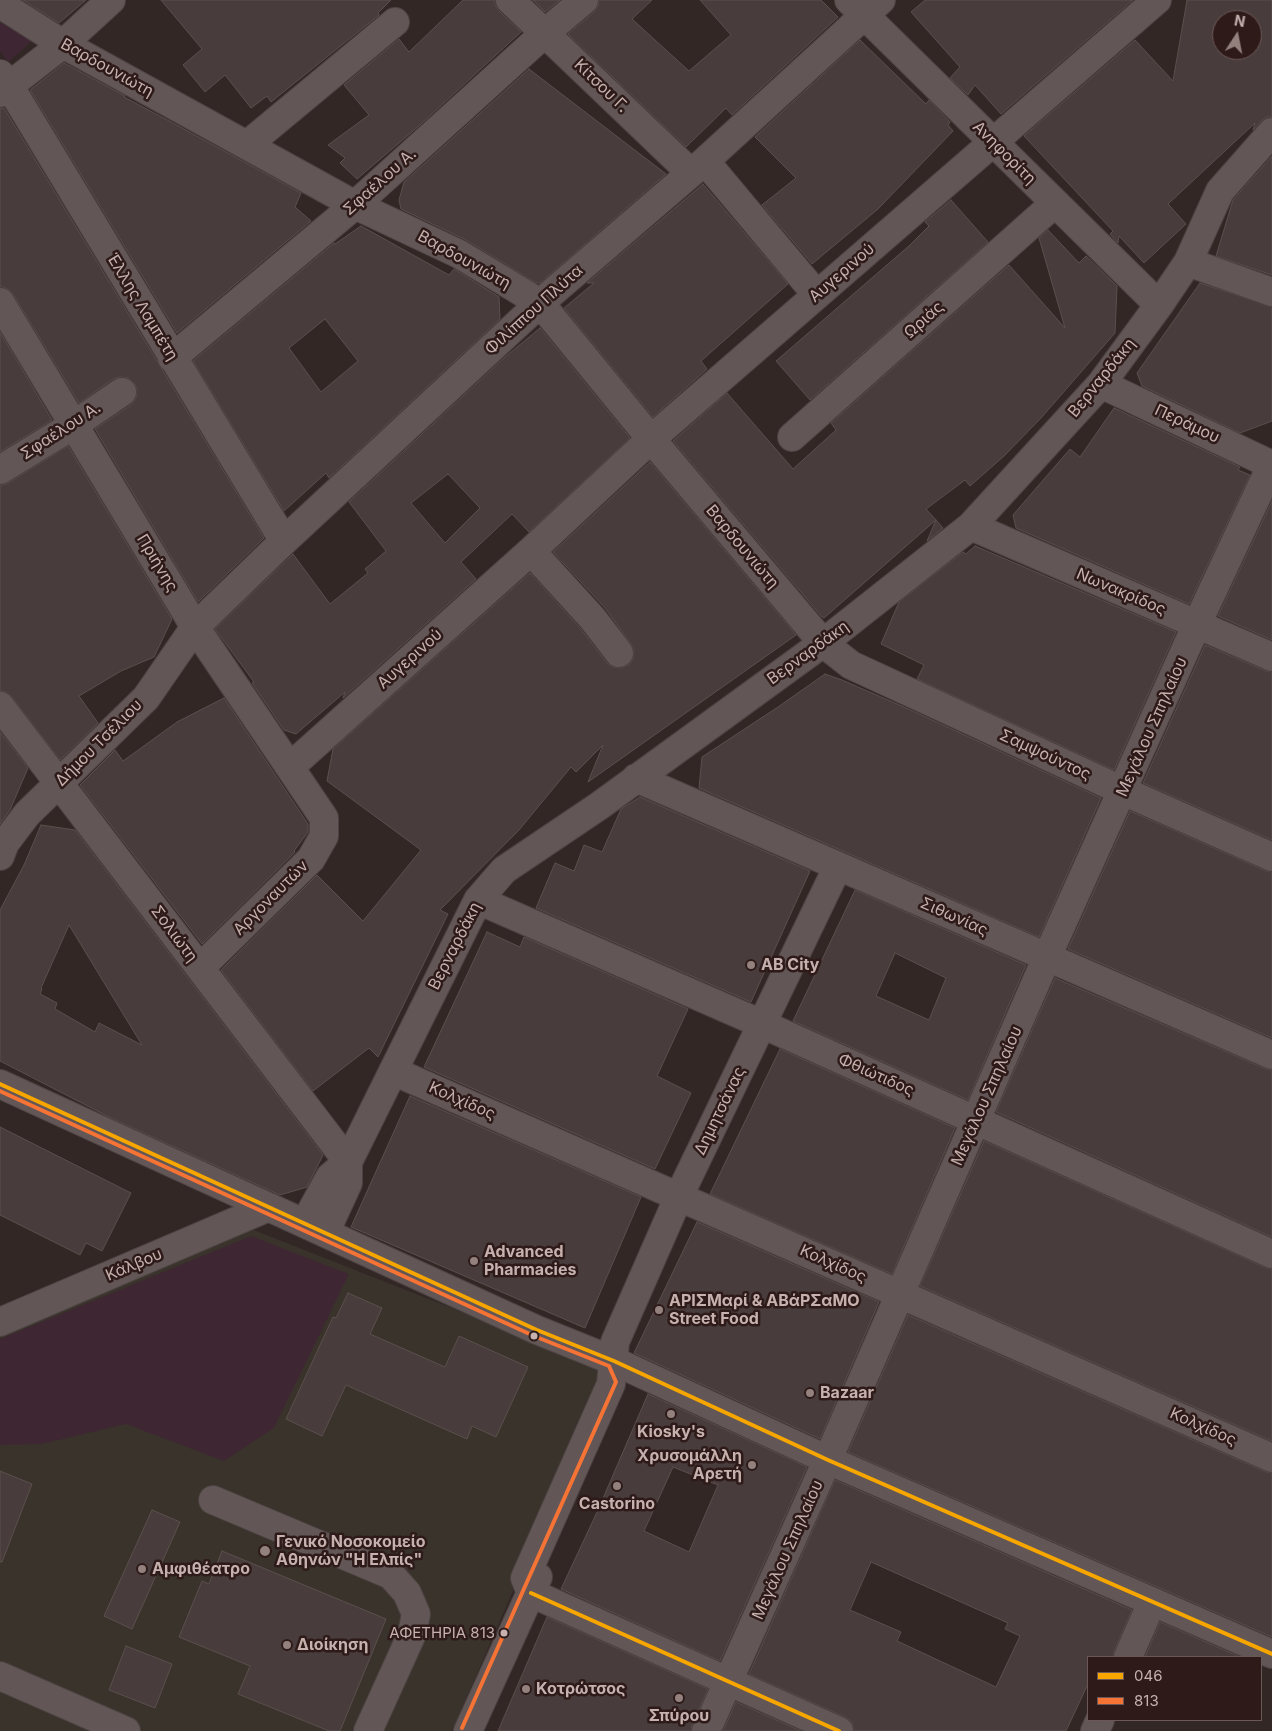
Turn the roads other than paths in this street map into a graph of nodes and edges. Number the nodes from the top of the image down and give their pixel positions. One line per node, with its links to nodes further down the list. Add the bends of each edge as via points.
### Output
1 (111, 0): 9 (street)
2 (510, 0): 8 (street, Κίτσου Γ.)
3 (584, 0): 8 (street, Σφαέλου Α.)
4 (1157, 0): 12 (street, Αυγερινού)
5 (0, 4): 9 (street, Βαρδουνιώτη)
6 (864, 5): 12 (street, Ανηφορίτη); 14 (street, Φιλίππου Πλύτα)
7 (395, 22): 13 (street)
8 (545, 33): 14 (street, Κίτσου Γ.); 16 (street, Σφαέλου Α.)
9 (63, 44): 10 (street); 13 (street, Βαρδουνιώτη)
10 (3, 84): 23 (street, Έλλης Λαμπέτη)
11 (1272, 132): 17 (street, Βερναρδάκη, via 1220,191)
12 (994, 142): 15 (street, Ανηφορίτη); 19 (street, Αυγερινού)
13 (247, 145): 16 (street, Βαρδουνιώτη)
14 (698, 167): 19 (street, Κίτσου Γ.); 21 (street, Φιλίππου Πλύτα)
15 (1056, 204): 22 (street, Ανηφορίτη); 27 (street, Ωριάς)
16 (355, 205): 21 (street, Βαρδουνιώτη, via 459,254); 23 (street, Σφαέλου Α.)
17 (1188, 262): 18 (street); 22 (street, Βερναρδάκη)
18 (1272, 292)
19 (817, 295): 28 (street, Αυγερινού)
20 (0, 302): 26 (street, Πριήνης)
21 (540, 303): 28 (street, Βαρδουνιώτη); 32 (street, Φιλίππου Πλύτα)
22 (1159, 306): 24 (street, Βερναρδάκη)
23 (172, 358): 32 (street, Έλλης Λαμπέτη)
24 (1101, 384): 29 (street, Περάμου); 31 (street, Βερναρδάκη)
25 (122, 392): 26 (street, Σφαέλου Α.)
26 (74, 424): 30 (street, Σφαέλου Α.); 35 (street, Πριήνης)
27 (792, 437)
28 (651, 440): 33 (street, Αυγερινού); 36 (street, Βαρδουνιώτη)
29 (1272, 465): 34 (street, Μεγάλου Σπηλαίου)
30 (0, 470)
31 (971, 526): 34 (street, Νωνακρίδος); 36 (street, Βερναρδάκη)
32 (284, 541): 35 (street, Φιλίππου Πλύτα)
33 (531, 551): 37 (street, via 593,619); 40 (street, Αυγερινού)
34 (1197, 624): 38 (street, Νωνακρίδος); 43 (street, Μεγάλου Σπηλαίου)
35 (195, 628): 40 (street, Πριήνης); 42 (street, Δήμου Τσέλιου, via 146,698)
36 (823, 643): 41 (street, Βερναρδάκη); 43 (street, Σαμψούντος, via 851,665)
37 (619, 653)
38 (1272, 657)
39 (0, 706): 42 (street, Σολιώτη)
40 (290, 767): 44 (street, Πριήνης)
41 (636, 778): 47 (street, Σιθωνίας); 48 (street, Βερναρδάκη, via 504,870)
42 (59, 783): 45 (street, Δήμου Τσέλιου, via 27,814); 50 (street, Σολιώτη)
43 (1123, 791): 46 (street, Σαμψούντος); 49 (street, Μεγάλου Σπηλαίου)
44 (324, 818): 50 (street, Αργοναυτών, via 324,836 311,858)
45 (2, 847)
46 (1272, 857)
47 (838, 866): 49 (street, Σιθωνίας); 51 (street, Δημητσάνας)
48 (478, 900): 51 (street, Φθιώτιδος); 53 (street, Βερναρδάκη)
49 (1048, 957): 52 (street, Σιθωνίας); 55 (street, Μεγάλου Σπηλαίου)
50 (200, 968): 56 (street, Σολιώτη)
51 (762, 1024): 55 (street, Φθιώτιδος); 57 (street, Δημητσάνας)
52 (1272, 1056)
53 (393, 1071): 56 (street, Βερναρδάκη); 57 (street, Κολχίδος)
54 (0, 1084): 58 (street)
55 (976, 1121): 60 (street, Φθιώτιδος); 61 (street, Μεγάλου Σπηλαίου)
56 (348, 1162): 59 (street, Βερναρδάκη, via 330,1177)
57 (680, 1196): 61 (street, Κολχίδος); 63 (street, Δημητσάνας, via 615,1342)
58 (269, 1207): 59 (street); 62 (street, Κάλβου)
59 (315, 1228): 63 (street, via 537,1330)
60 (1272, 1254)
61 (900, 1294): 64 (street, Κολχίδος); 65 (street, Μεγάλου Σπηλαίου)
62 (0, 1322)
63 (614, 1361): 65 (street); 67 (street, via 624,1382)
64 (1272, 1458)
65 (828, 1460): 68 (street); 72 (street, Μεγάλου Σπηλαίου)
66 (213, 1500): 74 (street, via 392,1575 407,1592 416,1614 412,1634)
67 (531, 1593): 72 (street); 75 (street)
68 (1152, 1602): 69 (street); 70 (street)
69 (1272, 1654)
70 (1128, 1656)
71 (0, 1676): 73 (street)
72 (728, 1682): 76 (street, Μεγάλου Σπηλαίου); 77 (street)
73 (126, 1731)
74 (368, 1731)
75 (468, 1731)
76 (706, 1731)
77 (839, 1731)

